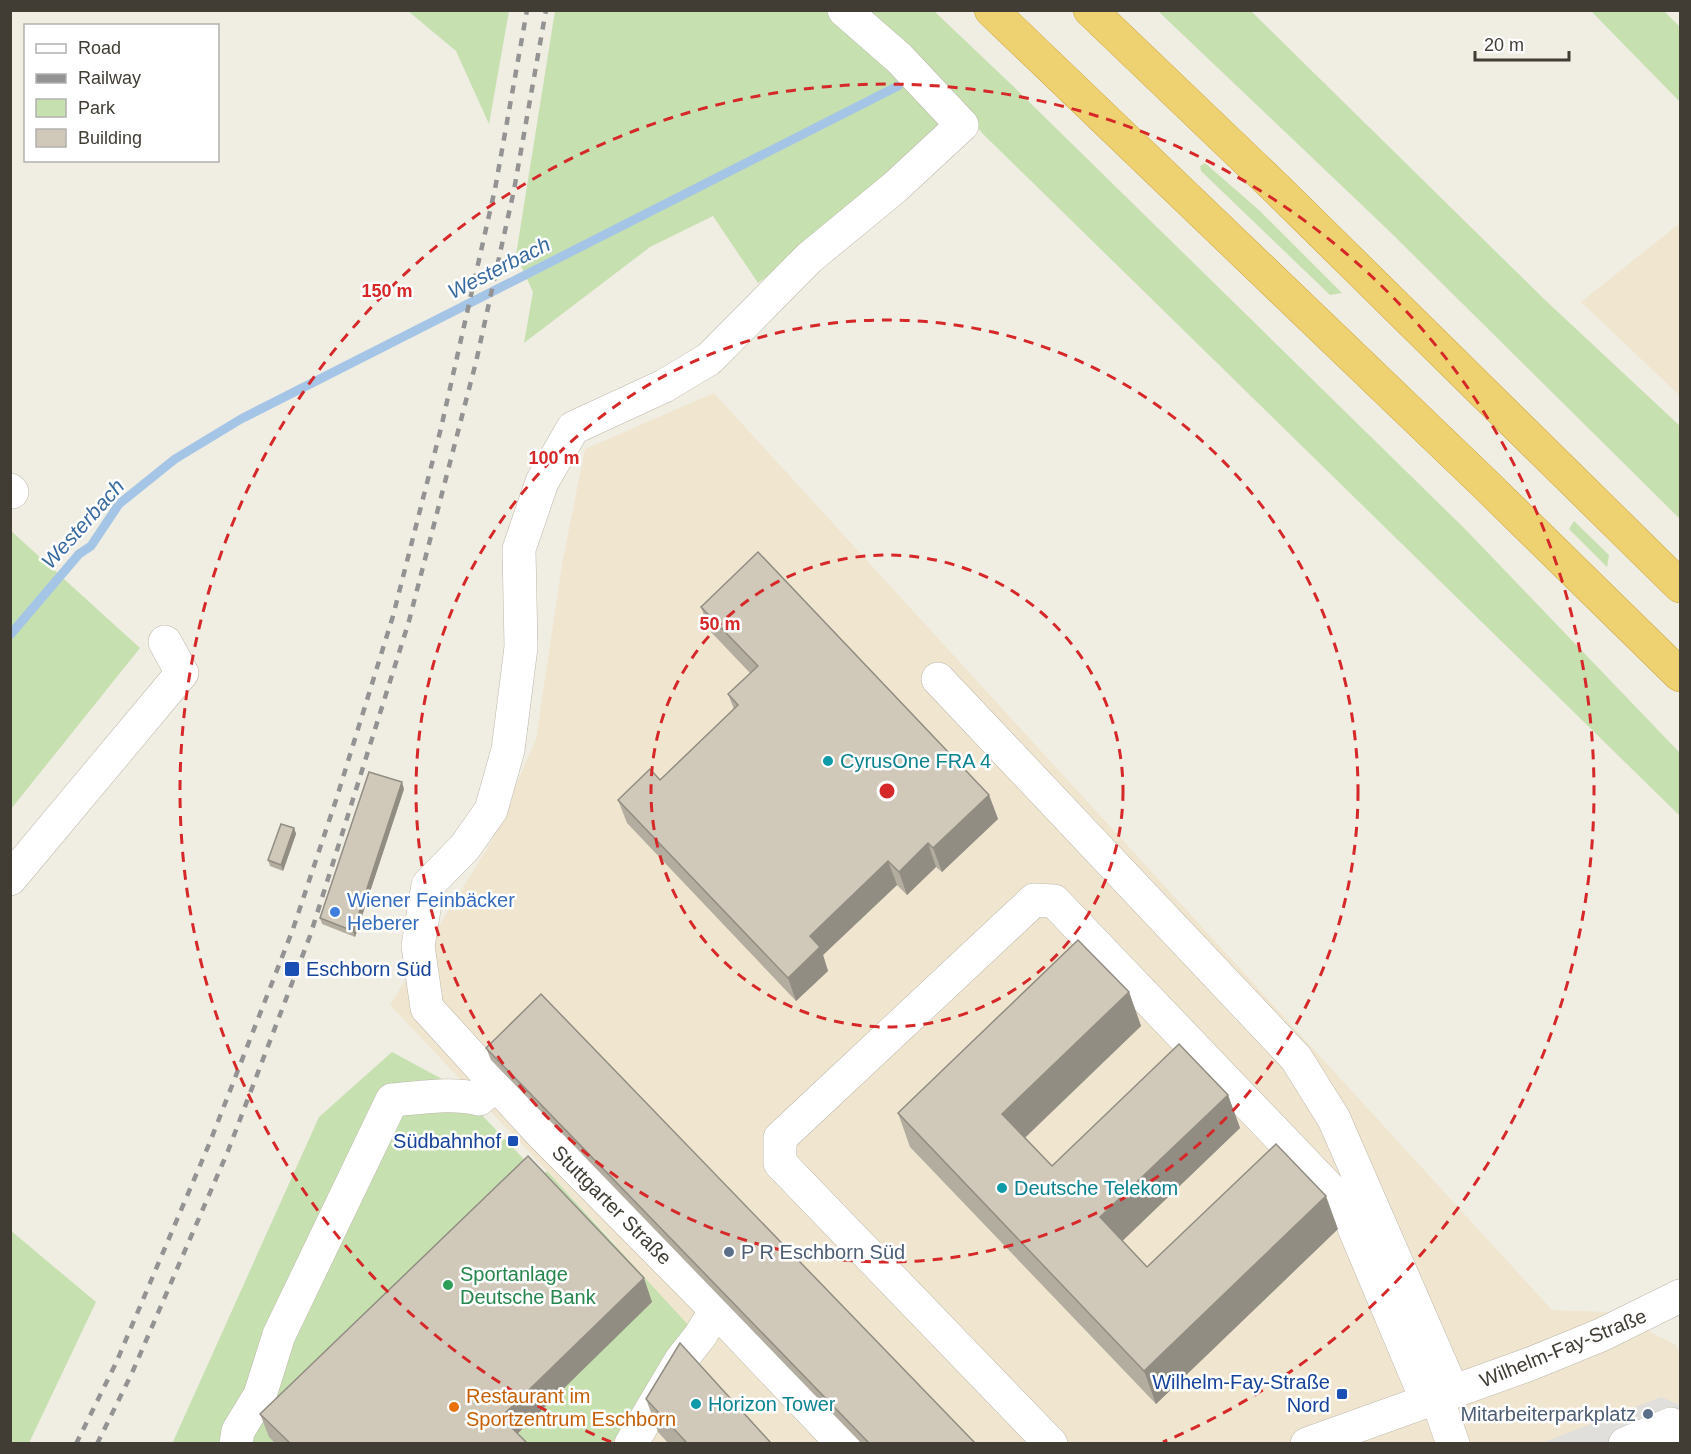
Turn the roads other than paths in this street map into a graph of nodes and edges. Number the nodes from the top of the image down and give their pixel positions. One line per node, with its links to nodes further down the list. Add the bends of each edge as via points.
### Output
1 (844, 10): 9 (street, Stuttgarter Straße, via 899,58 962,125 809,258 710,359 573,428 542,482 519,549 521,647 508,750 491,810 465,847 428,885 418,946 428,1008)
2 (991, 10): 6 (highway)
3 (1090, 10): 4 (highway)
4 (1680, 586)
5 (165, 642): 8 (street, via 182,673)
6 (1680, 675)
7 (938, 679): 12 (street, via 1296,1058 1334,1119)
8 (10, 879)
9 (496, 1085): 11 (street, Stuttgarter Straße); 13 (street, via 479,1099 444,1096 393,1100 279,1335 260,1395 238,1431)
10 (1680, 1296): 12 (street, Wilhelm-Fay-Straße, via 1601,1335)
11 (716, 1310): 14 (street); 15 (street, Stuttgarter Straße)
12 (1439, 1397): 16 (street, via 1344,1204 1054,901 1034,900 780,1138 780,1163); 17 (street, Wilhelm-Fay-Straße); 18 (street)
13 (236, 1443)
14 (631, 1443)
15 (843, 1443)
16 (1052, 1443)
17 (1307, 1443)
18 (1454, 1443)
19 (1625, 1443): 20 (street, via 1671,1424)
20 (1679, 1443)

